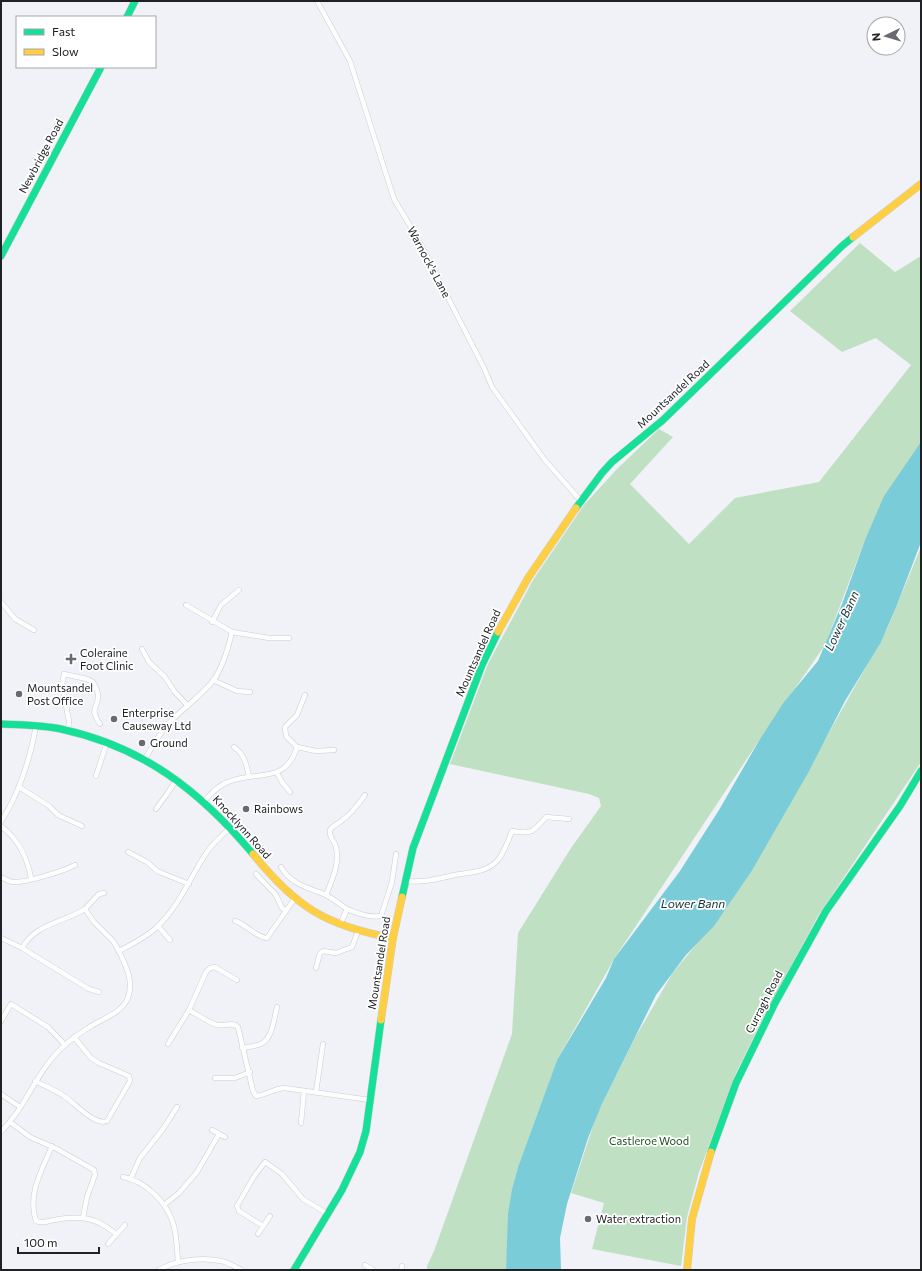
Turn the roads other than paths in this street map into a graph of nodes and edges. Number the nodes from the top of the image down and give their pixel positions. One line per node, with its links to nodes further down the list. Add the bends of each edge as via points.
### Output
1 (136, 1): 3 (main road)
2 (317, 1): 7 (street, Warnock's Lane, via 350,61 394,199 418,239 492,387 544,459)
3 (128, 16)
4 (99, 68): 6 (main road, Newbridge Road)
5 (921, 184): 7 (main road, Mountsandel Road, via 842,246 668,414 612,462)
6 (1, 256)
7 (580, 501): 51 (main road, Mountsandel Road, via 528,578 482,665 413,848)
8 (239, 590): 11 (street, via 221,605)
9 (1, 602): 12 (street, via 16,619)
10 (186, 605): 11 (street)
11 (212, 622): 13 (street)
12 (34, 630)
13 (232, 632): 14 (street, via 269,638); 16 (street, via 226,656)
14 (289, 638)
15 (142, 649): 19 (street, via 149,662 165,677)
16 (213, 680): 17 (street, via 237,691); 19 (street)
17 (250, 692)
18 (305, 695): 26 (street, via 297,715 285,727 286,736)
19 (188, 706): 28 (street, via 167,725)
20 (1, 724): 22 (main road, Knocklynn Road)
21 (100, 724): 23 (street, via 95,715 98,696 93,682 64,674 62,685 69,721)
22 (36, 726): 23 (main road, Knocklynn Road); 34 (street)
23 (68, 731): 24 (main road, Knocklynn Road)
24 (107, 742): 28 (main road, Knocklynn Road); 31 (street)
25 (234, 747): 32 (street, via 245,759)
26 (297, 747): 27 (street, via 316,751); 30 (street, via 294,757)
27 (334, 750)
28 (144, 759): 33 (main road, Knocklynn Road)
29 (921, 771): 114 (main road, Curragh Road, via 900,806 826,911 775,1003 736,1083 715,1139 698,1196 692,1219)
30 (277, 773): 32 (street); 35 (street)
31 (96, 776)
32 (250, 776): 37 (street, via 222,784)
33 (177, 779): 37 (main road, Knocklynn Road); 38 (street)
34 (19, 787): 40 (street); 42 (street, via 49,806 58,815)
35 (290, 792)
36 (365, 795): 54 (street, via 330,831 337,848 334,876)
37 (204, 801): 43 (main road, Knocklynn Road)
38 (156, 810)
39 (569, 819): 51 (street, via 546,817 535,830 524,834 512,831 498,861 486,869 432,881)
40 (1, 822)
41 (1, 826): 50 (street, via 19,844)
42 (82, 826)
43 (230, 828): 52 (street, via 206,852); 55 (main road, Knocklynn Road, via 275,880)
44 (128, 852): 52 (street, via 147,862 157,871)
45 (396, 854): 57 (street, via 392,882 380,916)
46 (75, 865): 50 (street)
47 (281, 867): 54 (street, via 288,877 306,888)
48 (256, 874): 58 (street)
49 (1, 877): 50 (street, via 14,882)
50 (31, 878)
51 (404, 881): 64 (main road, Mountsandel Road)
52 (188, 884): 61 (street)
53 (104, 893): 56 (street, via 99,894)
54 (326, 895): 57 (street)
55 (295, 898): 58 (street); 60 (main road, Knocklynn Road)
56 (85, 909): 66 (street, via 42,928 29,938); 67 (street)
57 (347, 910): 60 (street)
58 (286, 911): 59 (street, via 267,938 262,938 243,923)
59 (235, 921)
60 (340, 925): 62 (main road, Knocklynn Road)
61 (158, 926): 65 (street); 67 (street)
62 (358, 931): 64 (main road, Knocklynn Road); 68 (street, via 352,947 336,953 320,953)
63 (1, 938): 66 (street)
64 (393, 938): 85 (main road, Mountsandel Road)
65 (170, 940)
66 (22, 948): 70 (street)
67 (119, 951): 74 (street, via 131,982 126,1001 114,1013)
68 (316, 968)
69 (237, 980): 72 (street, via 215,967 210,968)
70 (98, 992)
71 (277, 1007): 78 (street, via 267,1040)
72 (189, 1010): 75 (street); 78 (street, via 217,1024 235,1024 238,1027)
73 (1, 1021): 77 (street, via 11,1004 48,1027)
74 (74, 1037): 77 (street); 81 (street, via 91,1058 130,1076 130,1082 107,1121 101,1122 86,1114 68,1098)
75 (168, 1044)
76 (323, 1044): 83 (street)
77 (65, 1045): 81 (street)
78 (242, 1048): 79 (street)
79 (250, 1072): 80 (street, via 235,1078); 82 (street, via 256,1096 284,1088)
80 (216, 1078)
81 (35, 1081): 86 (street)
82 (304, 1091): 83 (street); 89 (street)
83 (316, 1092): 85 (street)
84 (1, 1094): 86 (street)
85 (370, 1100): 98 (main road, Mountsandel Road, via 361,1151)
86 (20, 1107): 88 (street)
87 (177, 1107): 96 (street, via 163,1130 140,1158)
88 (10, 1122): 91 (street); 94 (street, via 30,1137)
89 (301, 1123)
90 (212, 1130): 92 (street)
91 (1, 1132)
92 (219, 1134): 93 (street); 97 (street, via 197,1172 179,1193)
93 (225, 1137)
94 (52, 1146): 100 (street, via 95,1172); 100 (street, via 35,1188 33,1200 36,1221 40,1223 64,1218)
95 (123, 1177): 96 (street)
96 (130, 1178): 97 (street, via 151,1190)
97 (164, 1205): 106 (street, via 173,1222)
98 (328, 1214): 102 (street, via 303,1199 282,1174 265,1162 237,1206 239,1211); 112 (main road, Mountsandel Road)
99 (270, 1216): 102 (street)
100 (84, 1218): 103 (street, via 103,1224)
101 (125, 1225): 103 (street)
102 (263, 1226): 104 (street)
103 (116, 1234): 105 (street)
104 (258, 1234)
105 (108, 1244)
106 (178, 1262): 107 (street, via 213,1260); 109 (street)
107 (231, 1264): 110 (street); 111 (street)
108 (365, 1265): 113 (street)
109 (159, 1270)
110 (229, 1270)
111 (242, 1270)
112 (294, 1270)
113 (373, 1270)
114 (687, 1270)

